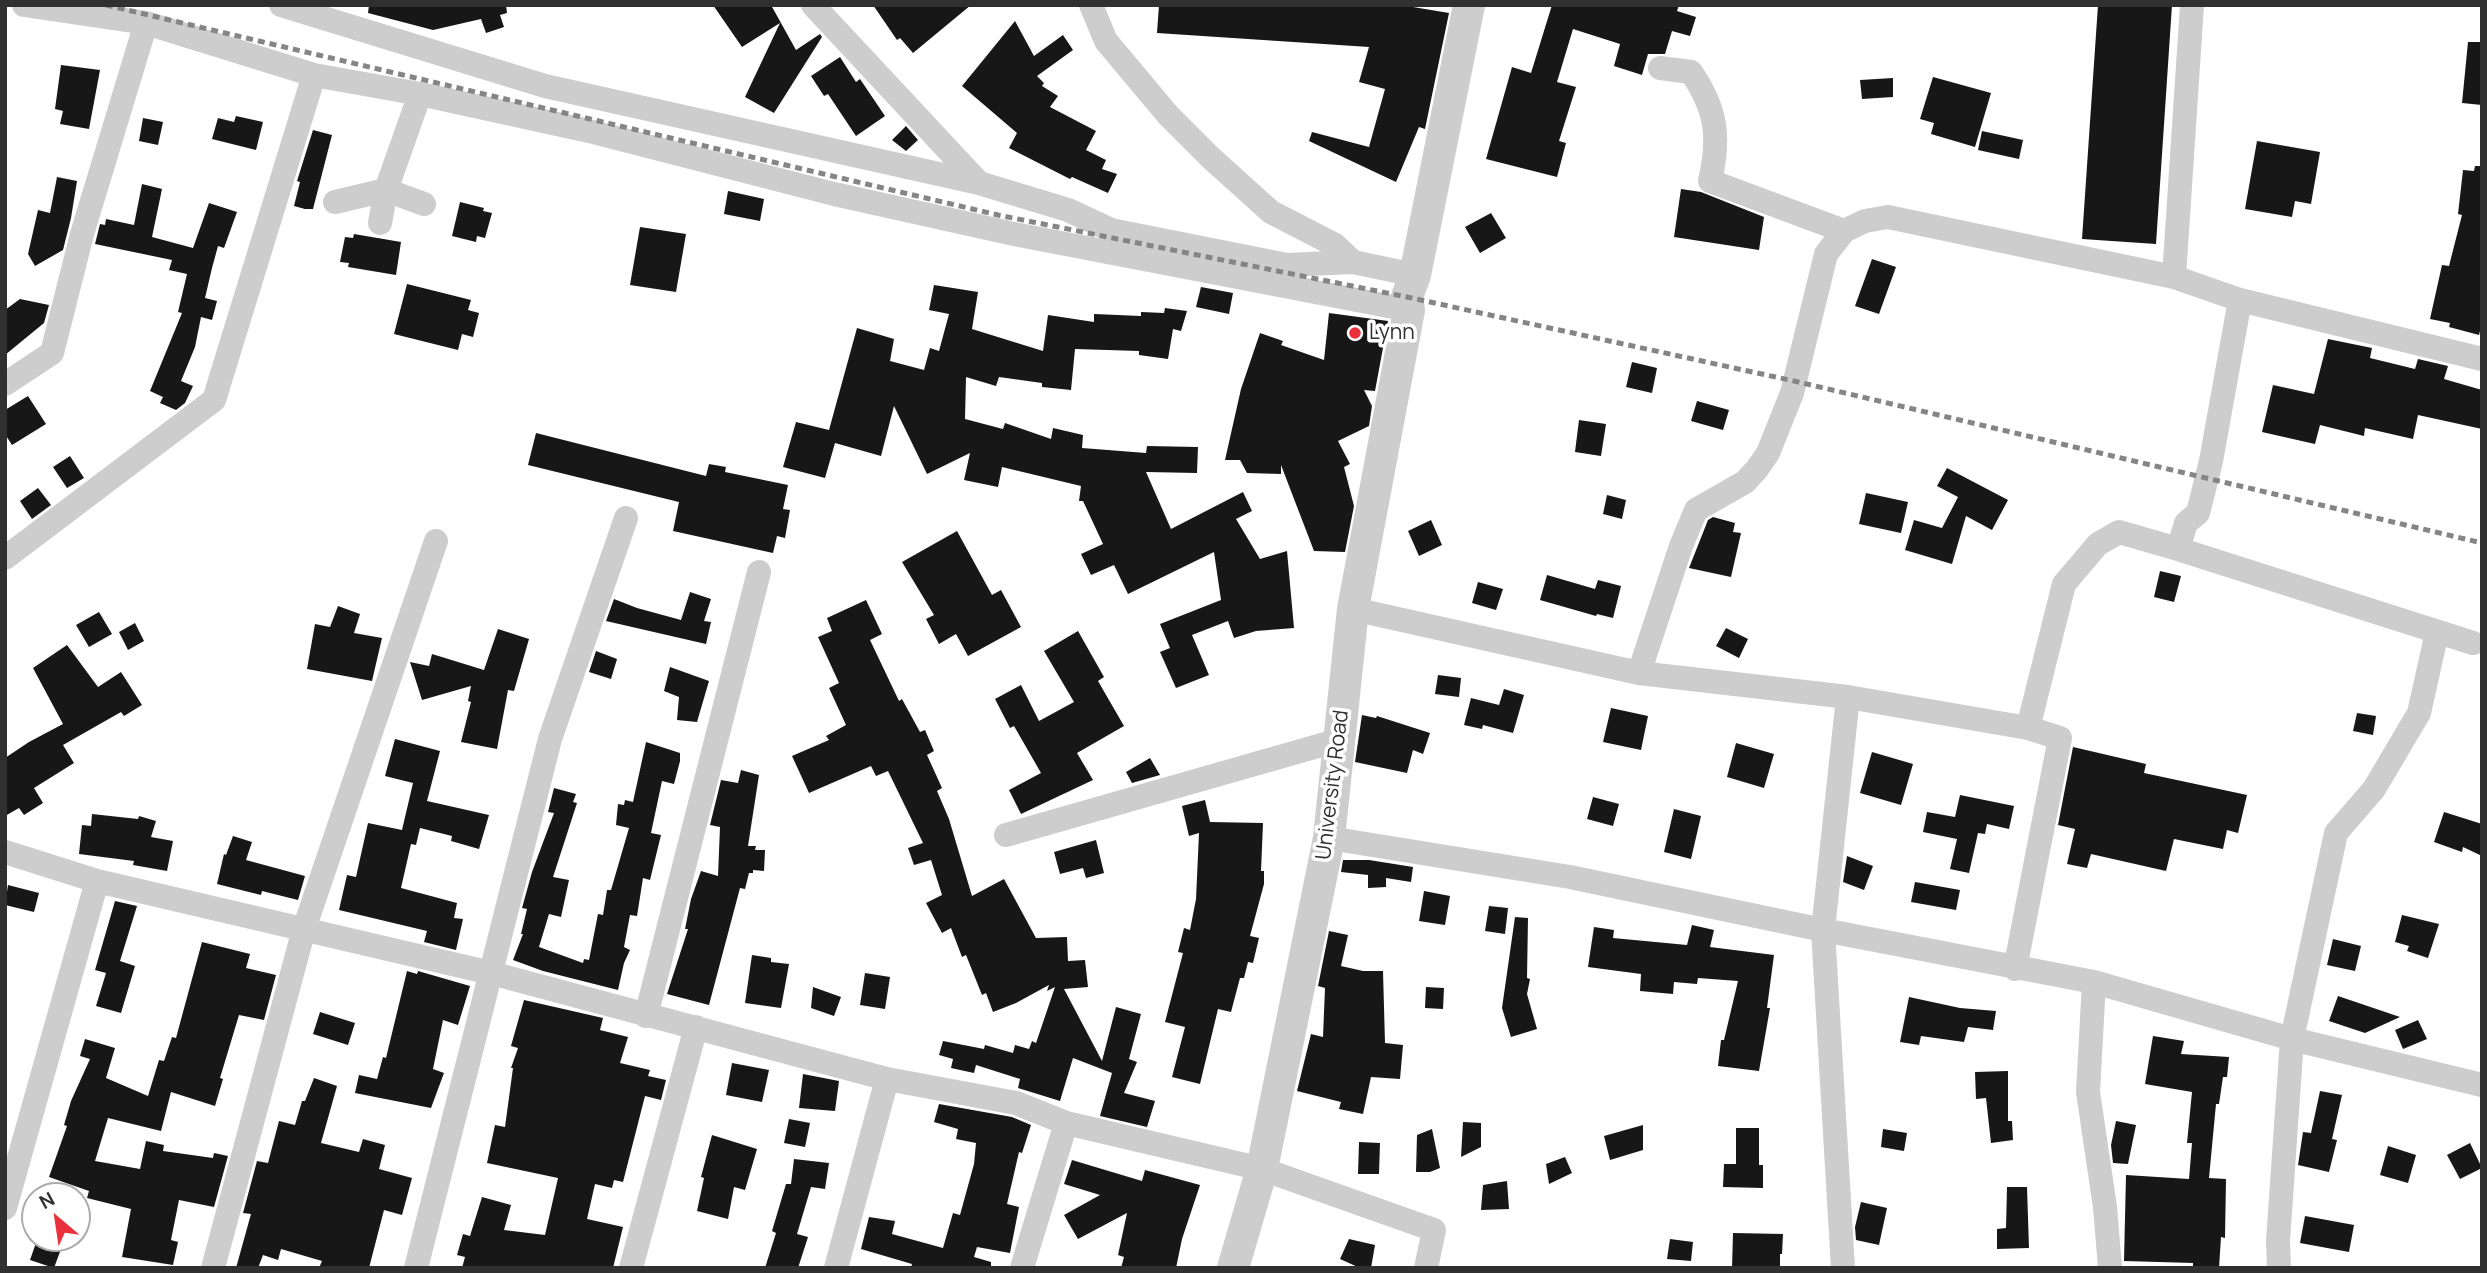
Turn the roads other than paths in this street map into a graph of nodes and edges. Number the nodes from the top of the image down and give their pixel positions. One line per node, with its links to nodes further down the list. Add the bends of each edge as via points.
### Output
1 (24, 5): 7 (street)
2 (281, 5): 11 (street, via 545,86)
3 (813, 5): 11 (street)
4 (1091, 5): 17 (street, via 1106,41 1211,158 1271,212 1335,245)
5 (1469, 5): 19 (street, University Road)
6 (2192, 5): 18 (street)
7 (146, 23): 9 (street); 22 (street, via 82,234 52,353)
8 (1660, 68): 16 (street, via 1691,72 1700,85 1713,116 1716,151 1710,181)
9 (314, 75): 10 (street); 26 (street, via 214,400)
10 (420, 94): 12 (street); 19 (street, via 1014,234)
11 (979, 183): 17 (street, via 1068,210 1111,230 1287,265)
12 (386, 190): 13 (street); 14 (street); 15 (street)
13 (335, 202)
14 (424, 204)
15 (380, 223)
16 (1844, 231): 18 (street, via 1865,220 1888,217); 31 (street, via 1826,254 1792,393 1768,453 1745,482 1696,510)
17 (1353, 262): 19 (street)
18 (2174, 277): 20 (street)
19 (1410, 294): 28 (street, University Road)
20 (2240, 300): 21 (street); 25 (street, via 2211,461 2197,513 2186,523)
21 (2482, 359)
22 (5, 384)
23 (626, 518): 42 (street, via 550,739)
24 (436, 541): 39 (street)
25 (2178, 550): 29 (street); 33 (street, via 2119,532 2098,544 2064,584)
26 (5, 558)
27 (759, 572): 44 (street)
28 (1353, 609): 31 (street); 34 (street, University Road)
29 (2437, 632): 30 (street); 46 (street, via 2419,713 2374,789 2336,833)
30 (2473, 643)
31 (1639, 673): 32 (street)
32 (1848, 696): 33 (street); 40 (street)
33 (2028, 728): 41 (street, via 2060,738)
34 (1339, 740): 35 (street); 36 (street, University Road)
35 (1006, 835)
36 (1329, 838): 40 (street, via 1570,877); 50 (street, University Road)
37 (5, 852): 38 (street)
38 (97, 881): 39 (street); 51 (street)
39 (304, 929): 42 (street); 52 (street)
40 (1823, 930): 41 (street); 59 (street)
41 (2015, 968): 43 (street)
42 (492, 973): 44 (street); 53 (street)
43 (2094, 982): 46 (street); 60 (street, via 2088,1092)
44 (646, 1016): 45 (street)
45 (696, 1027): 47 (street); 54 (street)
46 (2292, 1039): 48 (street); 61 (street)
47 (887, 1079): 49 (street, via 1016,1103); 55 (street)
48 (2482, 1085)
49 (1066, 1123): 50 (street); 56 (street)
50 (1262, 1169): 57 (street, University Road); 58 (street, via 1434,1230)
51 (5, 1208)
52 (213, 1268)
53 (416, 1268)
54 (631, 1268)
55 (836, 1268)
56 (1022, 1268)
57 (1233, 1268)
58 (1426, 1268)
59 (1843, 1268)
60 (2110, 1268)
61 (2279, 1268)

